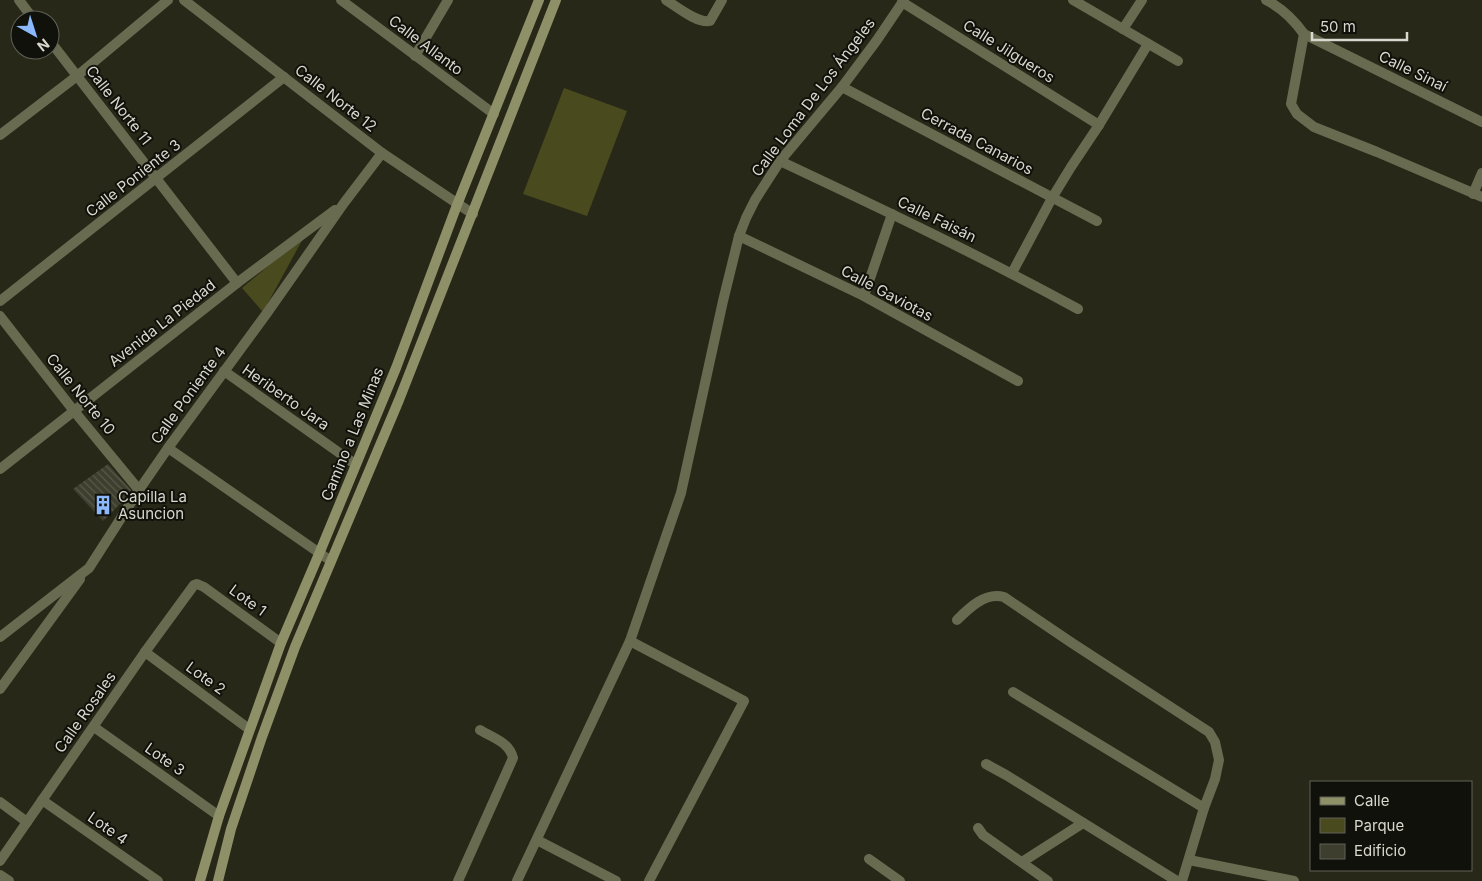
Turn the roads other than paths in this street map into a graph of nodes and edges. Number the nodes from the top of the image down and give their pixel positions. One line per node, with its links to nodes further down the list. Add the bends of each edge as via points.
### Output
1 (168, 0): 19 (street)
2 (184, 0): 20 (street, Calle Norte 12)
3 (342, 0): 17 (street, Calle Allanto)
4 (448, 0): 17 (street)
5 (539, 0): 22 (street, Camino a Las Minas)
6 (556, 0): 34 (street, Camino a Las Minas)
7 (666, 0): 8 (street, via 705,23 710,21)
8 (722, 0)
9 (1073, 0): 13 (street)
10 (1142, 0): 13 (street)
11 (1266, 0): 14 (street, via 1295,21)
12 (903, 1): 21 (street, Calle Loma De Los Ángeles); 24 (street, Calle Jilgueros)
13 (1122, 29): 15 (street)
14 (1304, 34): 23 (street, Calle Sinaí); 30 (street, via 1291,104 1302,120)
15 (1148, 44): 18 (street); 24 (street)
16 (60, 54): 19 (street, Calle Norte 11)
17 (415, 56): 22 (street, Calle Allanto)
18 (1178, 61)
19 (77, 76): 25 (street); 29 (street, Calle Norte 11)
20 (284, 78): 26 (street, Calle Norte 12); 29 (street, Calle Poniente 3)
21 (842, 87): 27 (street, Calle Loma De Los Ángeles); 31 (street, Cerrada Canarios)
22 (494, 114): 33 (street, Camino a Las Minas)
23 (1482, 122)
24 (1099, 125): 31 (street)
25 (0, 135)
26 (382, 153): 32 (street, Calle Poniente 4); 33 (street, Calle Norte 12)
27 (780, 161): 35 (street, Calle Faisán); 37 (street, Calle Loma De Los Ángeles, via 754,200)
28 (1482, 173): 30 (street)
29 (156, 179): 39 (street, Calle Norte 11); 41 (street, Calle Poniente 3)
30 (1478, 195)
31 (1052, 198): 36 (street, Cerrada Canarios); 38 (street)
32 (344, 203): 39 (street, Avenida La Piedad); 44 (street, Calle Poniente 4)
33 (457, 205): 34 (street, Calle Norte 12); 48 (street, Camino a Las Minas, via 396,368)
34 (473, 214): 52 (street, Camino a Las Minas, via 400,400)
35 (892, 214): 38 (street, Calle Faisán); 40 (street)
36 (1097, 221)
37 (739, 236): 40 (street, Calle Gaviotas); 57 (street, Calle Loma De Los Ángeles, via 681,493)
38 (1012, 273): 42 (street, Calle Faisán)
39 (237, 283): 46 (street, Avenida La Piedad)
40 (864, 296): 45 (street, Calle Gaviotas)
41 (0, 301)
42 (1078, 310)
43 (0, 316): 46 (street, Calle Norte 10)
44 (224, 371): 47 (street, Calle Poniente 4); 48 (street, Heriberto Jara)
45 (1018, 380)
46 (74, 411): 49 (street, Avenida La Piedad); 50 (street, Calle Norte 10)
47 (168, 448): 50 (street, Calle Poniente 4); 51 (street)
48 (355, 464): 51 (street, Camino a Las Minas)
49 (0, 469)
50 (139, 490): 53 (street, Calle Poniente 4)
51 (320, 554): 52 (street); 58 (street, Camino a Las Minas)
52 (331, 561): 82 (street, Camino a Las Minas, via 262,737 231,829)
53 (88, 568): 56 (street, Calle Poniente 4); 60 (street)
54 (197, 584): 58 (street, Lote 1); 59 (street, Calle Rosales)
55 (957, 620): 68 (street, via 982,600 998,595 1004,597 1210,732 1218,760)
56 (0, 637)
57 (630, 641): 73 (street, Calle Loma De Los Ángeles); 86 (street, via 744,701)
58 (281, 643): 63 (street, Camino a Las Minas)
59 (144, 652): 62 (street, Calle Rosales); 63 (street, Lote 2)
60 (0, 689)
61 (1012, 692): 68 (street)
62 (94, 727): 66 (street, Calle Rosales); 69 (street, Lote 3)
63 (249, 729): 69 (street, Camino a Las Minas)
64 (480, 730): 83 (street, via 507,745 513,758)
65 (986, 764): 71 (street)
66 (42, 800): 70 (street, Calle Rosales); 80 (street, Lote 4)
67 (0, 802): 70 (street)
68 (1204, 808): 76 (street)
69 (219, 816): 81 (street, Camino a Las Minas)
70 (27, 822): 75 (street, Calle Rosales)
71 (1083, 823): 77 (street); 89 (street)
72 (978, 828): 77 (street)
73 (536, 840): 84 (street, Calle Loma De Los Ángeles); 85 (street)
74 (869, 858): 87 (street)
75 (0, 860)
76 (1189, 860): 90 (street); 91 (street)
77 (1022, 862): 88 (street)
78 (0, 875): 79 (street)
79 (9, 881)
80 (158, 881)
81 (200, 881)
82 (218, 881)
83 (458, 881)
84 (517, 881)
85 (616, 881)
86 (648, 881)
87 (900, 881)
88 (1048, 881)
89 (1177, 881)
90 (1182, 881)
91 (1294, 881)

